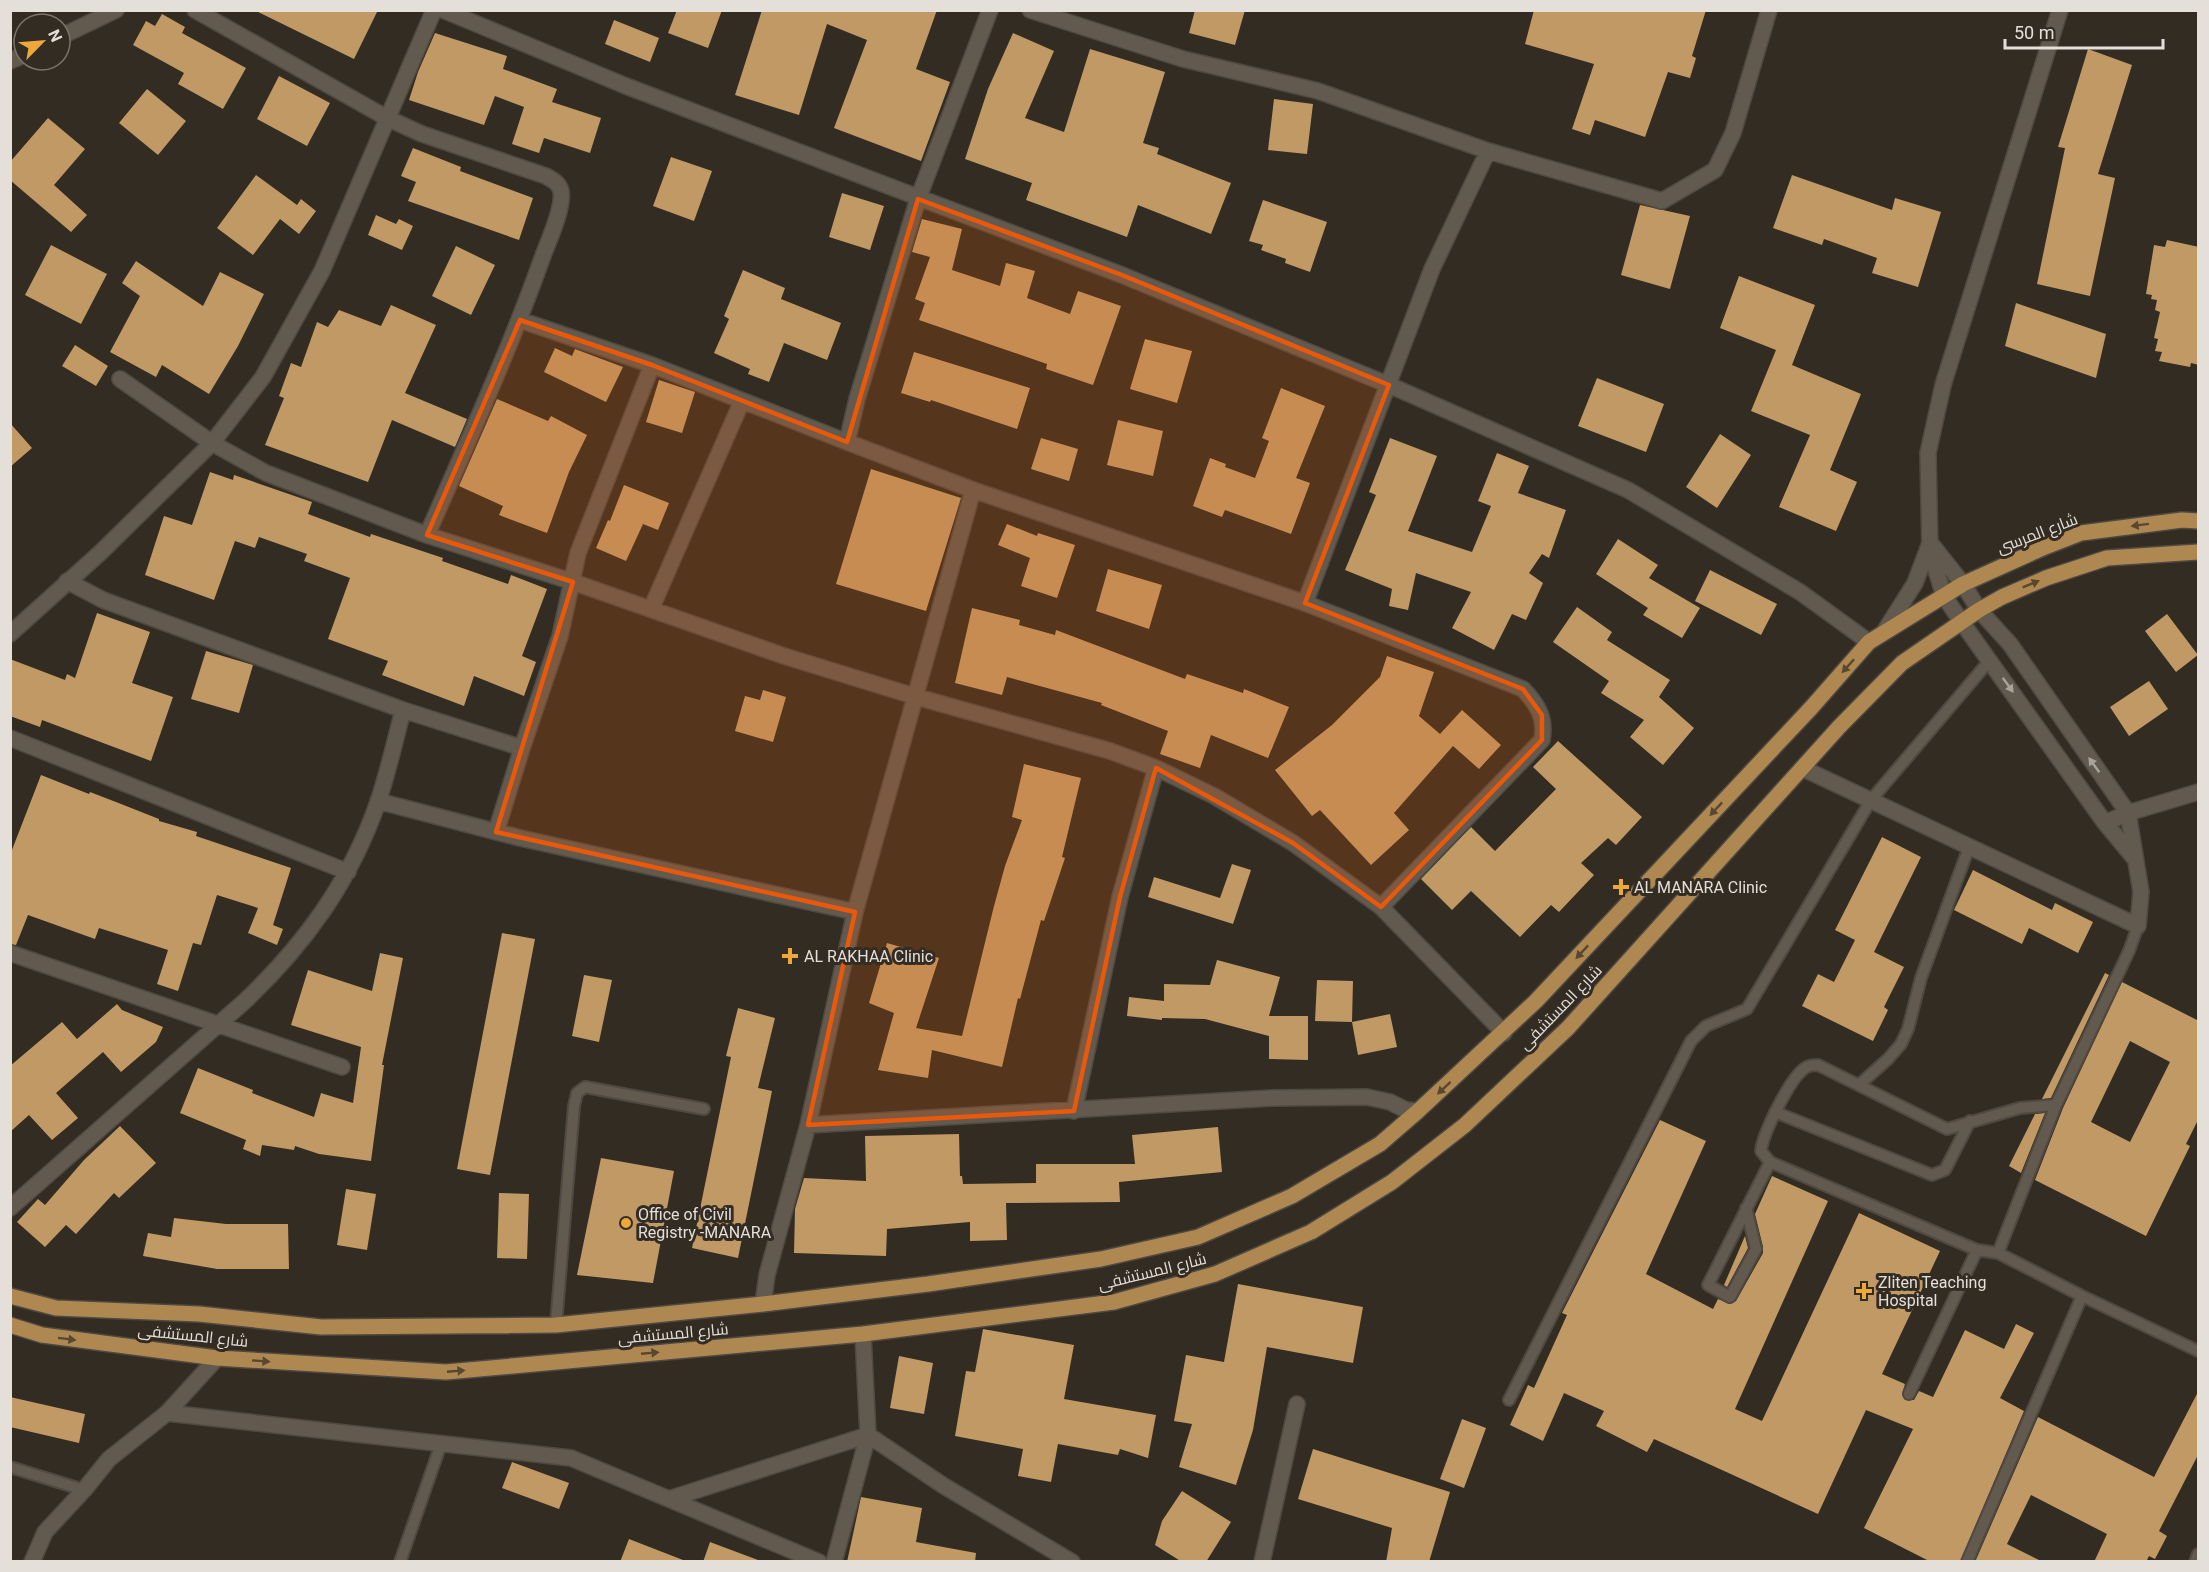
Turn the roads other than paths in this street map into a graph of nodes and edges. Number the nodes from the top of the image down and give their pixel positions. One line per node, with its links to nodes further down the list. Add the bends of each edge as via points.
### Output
1 (116, 10): 9 (street)
2 (195, 10): 10 (street)
3 (434, 10): 10 (street)
4 (443, 10): 12 (street)
5 (990, 10): 12 (street)
6 (1030, 10): 11 (street, via 1183,58 1318,91)
7 (1769, 10): 11 (street, via 1733,133 1715,170 1662,201)
8 (2060, 10): 23 (street, via 1940,396 1928,453)
9 (72, 31)
10 (387, 118): 13 (street, via 555,181 561,190 553,229); 19 (street, via 322,271 296,320 263,377)
11 (1488, 151): 16 (street, via 1432,270)
12 (918, 199): 16 (street, via 1122,275); 18 (street)
13 (520, 320): 14 (street); 22 (street)
14 (652, 365): 17 (street); 26 (street, via 578,554)
15 (120, 379): 19 (street)
16 (1389, 385): 29 (street); 35 (street, via 1628,490 1800,592)
17 (742, 401): 18 (street); 30 (street)
18 (847, 442): 20 (street)
19 (212, 443): 22 (street, via 266,473); 25 (street)
20 (973, 490): 29 (street); 37 (street)
21 (2199, 521): 27 (main road, شارع المرسى, one-way to 27, via 2081,533)
22 (427, 535): 26 (street)
23 (1930, 543): 27 (street); 28 (street); 33 (street, via 1915,583)
24 (2199, 552): 31 (main road, one-way to 24, via 2017,590 2095,561)
25 (67, 581): 34 (street); 38 (street, via 104,600)
26 (573, 582): 30 (street); 40 (street, via 560,636)
27 (1963, 584): 28 (main road, شارع المستشفى); 31 (street)
28 (1944, 596): 32 (street); 33 (main road, شارع المستشفى)
29 (1305, 603): 52 (street, via 1523,689 1542,715 1542,740)
30 (651, 609): 37 (street)
31 (1979, 610): 32 (main road, شارع المستشفى); 46 (street, one-way to 31, via 2010,644)
32 (1961, 621): 36 (street); 42 (main road, شارع المستشفى, via 1902,663)
33 (1884, 632): 35 (main road, شارع المستشفى)
34 (10, 634)
35 (1869, 642): 57 (main road, شارع المستشفى, one-way to 57)
36 (1990, 660): 44 (lane); 47 (street, one-way to 47)
37 (917, 697): 41 (street, via 1110,751); 53 (street)
38 (404, 710): 40 (street); 45 (street)
39 (10, 738): 51 (street)
40 (522, 748): 48 (street)
41 (1156, 768): 52 (street, via 1214,796 1293,843); 62 (street, via 1120,897)
42 (1802, 768): 44 (street); 77 (main road, شارع المستشفى, via 1568,1028 1456,1132 1392,1182 1311,1232 1215,1274 1114,1302)
43 (2199, 792): 46 (street)
44 (1871, 800): 49 (street); 81 (lane, via 1747,1009 1706,1026 1690,1041)
45 (378, 801): 48 (street); 51 (street)
46 (2128, 813): 47 (street); 50 (street)
47 (2105, 823): 50 (street)
48 (496, 832): 53 (street)
49 (1969, 847): 54 (street); 59 (lane, via 1921,978 1908,1029 1888,1059)
50 (2135, 859): 54 (street, via 2140,892)
51 (348, 872): 56 (street, via 311,929 278,970)
52 (1381, 907): 57 (street)
53 (855, 912): 66 (street)
54 (2138, 926): 60 (lane)
55 (10, 953): 56 (street)
56 (219, 1024): 58 (street); 68 (street)
57 (1504, 1033): 63 (main road, شارع المستشفى, one-way to 63)
58 (342, 1067)
59 (1859, 1085): 64 (lane, via 1818,1065 1807,1065); 65 (lane, via 1947,1129)
60 (2056, 1105): 65 (lane, via 2020,1108); 71 (lane)
61 (704, 1109): 76 (lane, via 585,1087 577,1094)
62 (1074, 1111): 63 (street, via 1158,1103 1340,1096 1367,1097); 66 (street)
63 (1418, 1111): 74 (main road, شارع المستشفى, via 1380,1144 1292,1196 1198,1237 1101,1259)
64 (1775, 1112): 65 (lane, via 1932,1175 1945,1170); 67 (lane, via 1761,1151)
65 (1970, 1121)
66 (808, 1125): 74 (street, via 767,1275)
67 (1770, 1162): 69 (lane); 70 (lane)
68 (10, 1208)
69 (1746, 1208): 69 (lane, via 1708,1285 1730,1297 1756,1249)
70 (1977, 1250): 71 (lane); 80 (lane)
71 (1998, 1253): 73 (lane)
72 (10, 1296): 76 (main road, شارع المستشفى, via 56,1308 199,1314 321,1327)
73 (2082, 1296): 78 (lane); 96 (lane)
74 (763, 1304): 76 (main road, شارع المستشفى)
75 (10, 1325): 79 (main road, شارع المستشفى, one-way to 79, via 42,1335)
76 (556, 1325)
77 (863, 1334): 79 (main road, شارع المستشفى, one-way to 77, via 446,1372); 84 (street)
78 (2199, 1351)
79 (217, 1358): 83 (street)
80 (1909, 1394)
81 (1509, 1400)
82 (1297, 1404): 95 (street)
83 (167, 1413): 85 (street); 87 (street, via 109,1459)
84 (867, 1435): 88 (street); 93 (street); 94 (street)
85 (441, 1444): 88 (street, via 571,1458); 91 (lane)
86 (10, 1467): 87 (lane)
87 (84, 1490): 90 (street, via 45,1532)
88 (669, 1499): 92 (street)
89 (2199, 1554): 97 (lane)
90 (32, 1562)
91 (400, 1562)
92 (819, 1562)
93 (834, 1562)
94 (1072, 1562)
95 (1262, 1562)
96 (1966, 1562)
97 (2195, 1562)

